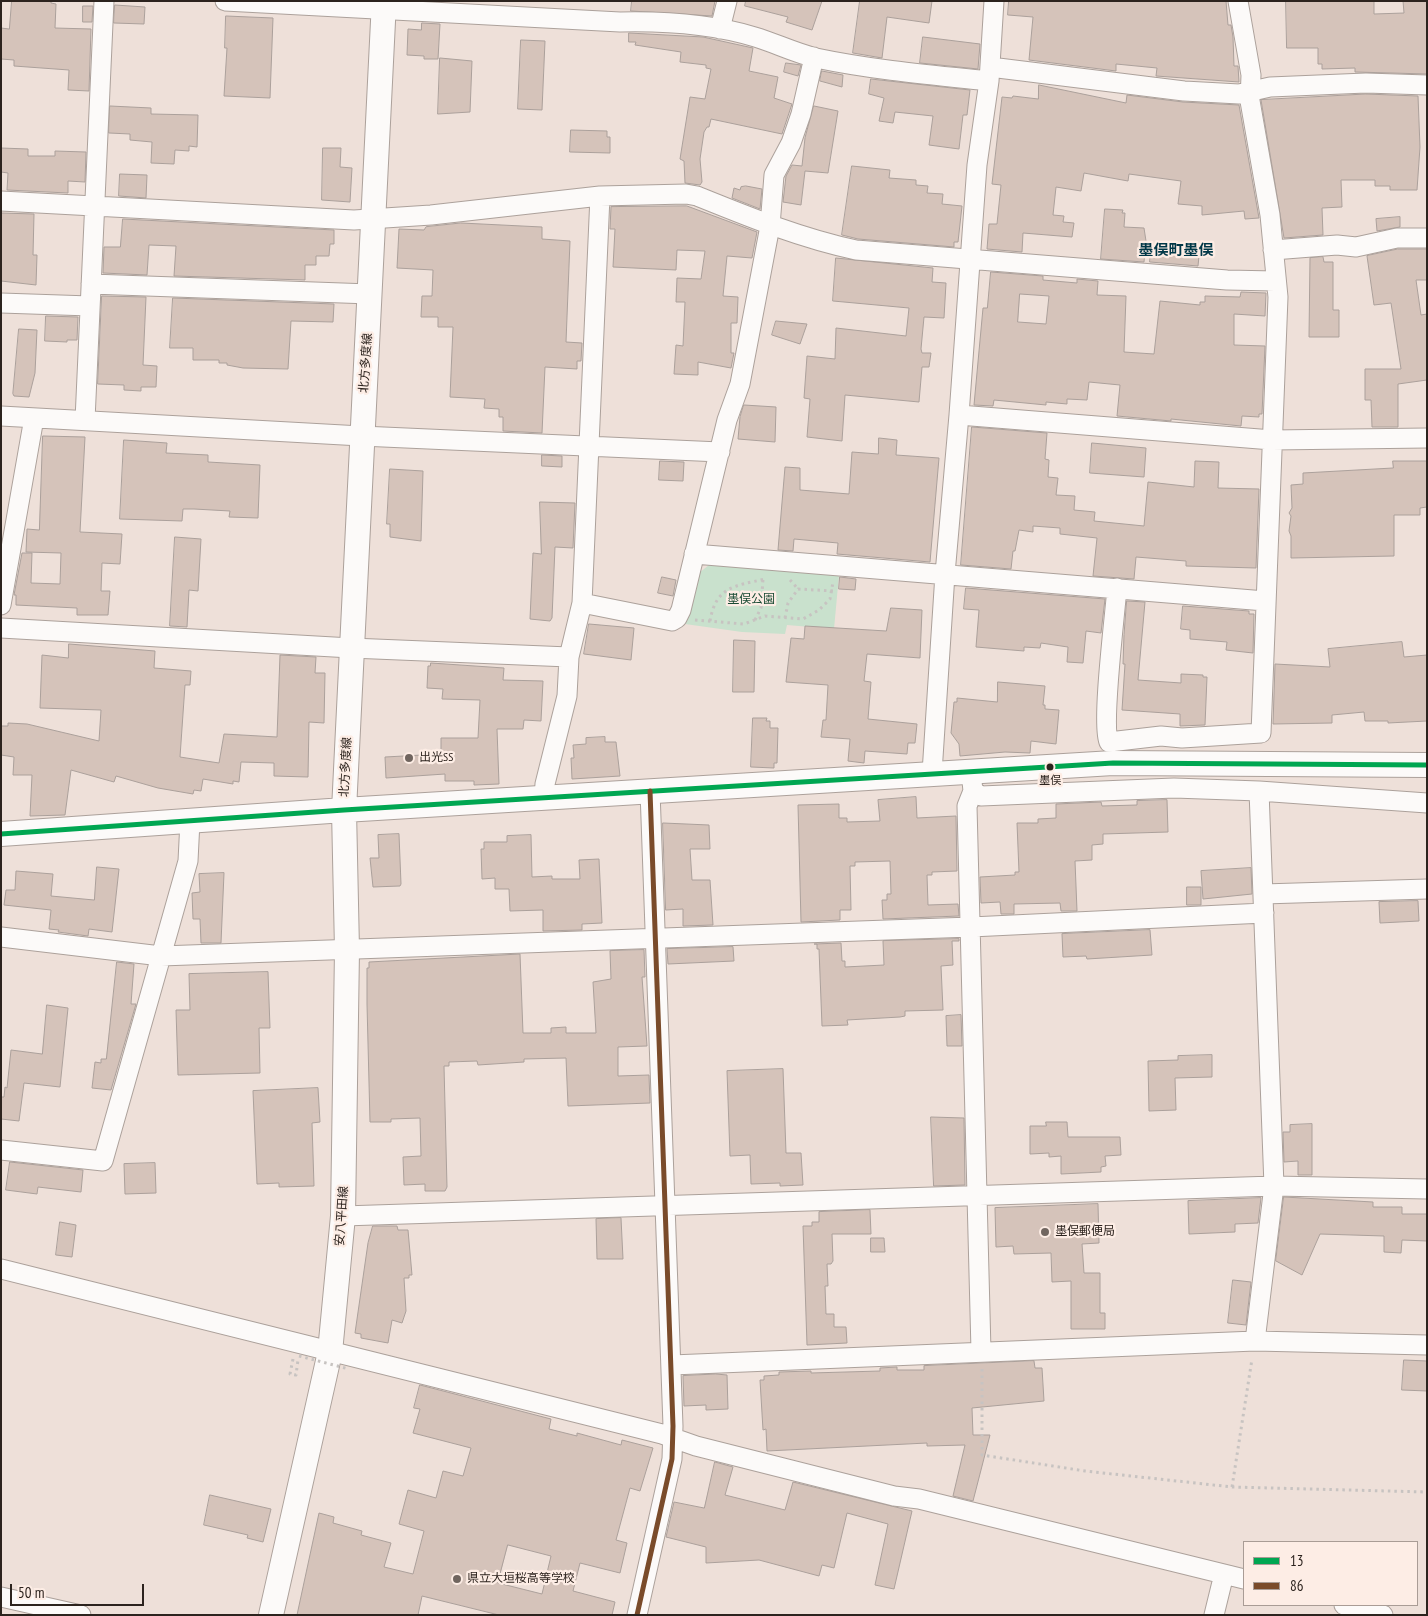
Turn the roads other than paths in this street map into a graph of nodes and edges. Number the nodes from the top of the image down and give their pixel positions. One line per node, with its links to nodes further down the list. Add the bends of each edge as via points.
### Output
1 (104, 1): 14 (street)
2 (225, 1): 6 (street)
3 (727, 1): 7 (street)
4 (994, 1): 9 (street)
5 (1238, 1): 11 (street, via 1251,75)
6 (384, 5): 7 (street, via 620,22 646,21); 15 (main road, 北方多度線)
7 (720, 29): 8 (street)
8 (814, 57): 9 (street, via 884,70); 16 (street, via 801,114 791,143 774,175)
9 (989, 74): 11 (street, via 1239,94); 19 (street, via 977,165)
10 (1427, 85): 11 (street, via 1366,83 1270,87)
11 (1250, 92): 18 (street)
12 (600, 196): 15 (street); 16 (street, via 697,196); 32 (street)
13 (1, 201): 14 (street)
14 (94, 206): 15 (street, via 247,216); 21 (street)
15 (374, 219): 22 (main road, 北方多度線)
16 (770, 226): 19 (street, via 856,250); 33 (street, via 740,384)
17 (1427, 238): 18 (street, via 1397,238 1356,247 1337,245)
18 (1273, 250): 20 (street)
19 (970, 260): 20 (street); 25 (street)
20 (1276, 281): 31 (street)
21 (91, 284): 22 (street); 24 (street)
22 (370, 294): 29 (main road, 北方多度線)
23 (1, 303): 24 (street)
24 (90, 306): 28 (street)
25 (960, 415): 31 (street); 35 (street)
26 (1, 416): 27 (street)
27 (34, 418): 28 (street); 39 (street)
28 (84, 420): 29 (street)
29 (361, 436): 32 (street); 41 (main road, 北方多度線)
30 (1427, 438): 31 (street)
31 (1272, 440): 37 (street)
32 (590, 446): 33 (street); 38 (street)
33 (720, 452): 34 (street)
34 (694, 554): 35 (street); 38 (street, via 677,618 672,621)
35 (945, 574): 36 (street); 44 (street)
36 (1117, 588): 37 (street); 37 (street, via 1106,736 1110,742 1161,736 1182,738 1261,733)
37 (1265, 601)
38 (582, 603): 42 (street)
39 (1, 605)
40 (1, 628): 41 (street)
41 (351, 648): 42 (street); 50 (main road, 北方多度線)
42 (569, 657): 48 (street, via 567,696)
43 (1427, 764): 45 (main road, 北方多度線, via 1113,763)
44 (932, 774): 45 (main road, 北方多度線); 46 (main road, 北方多度線)
45 (972, 781): 47 (street, via 981,796 1174,788); 55 (street, via 967,806)
46 (650, 791): 48 (main road, 北方多度線); 57 (street)
47 (1259, 791): 49 (street); 54 (street)
48 (544, 797): 50 (main road, 北方多度線)
49 (1427, 803)
50 (344, 810): 51 (main road); 58 (main road, 安八平田線)
51 (190, 821): 52 (main road); 59 (street, via 188,861)
52 (1, 834)
53 (1427, 889): 54 (street)
54 (1263, 904): 55 (street); 61 (street)
55 (971, 927): 57 (street); 63 (street)
56 (1, 937): 59 (street)
57 (656, 938): 58 (street); 64 (street)
58 (347, 950): 59 (street); 65 (main road, 安八平田線)
59 (161, 956): 60 (street, via 103,1161)
60 (1, 1150)
61 (1274, 1186): 62 (street); 63 (street); 67 (street)
62 (1427, 1189)
63 (978, 1197): 64 (street); 69 (street)
64 (665, 1207): 65 (street); 71 (street)
65 (343, 1216): 70 (main road, 安八平田線)
66 (1, 1269): 70 (street)
67 (1255, 1340): 68 (street); 69 (street)
68 (1427, 1344)
69 (981, 1350): 71 (street)
70 (330, 1352): 72 (street); 78 (main road, 安八平田線)
71 (672, 1365): 72 (street)
72 (673, 1439): 73 (street, via 894,1496 918,1499); 79 (street, via 672,1458)
73 (1224, 1574): 74 (street); 80 (street)
74 (1243, 1579)
75 (1, 1597): 77 (street)
76 (1348, 1606): 81 (street)
77 (81, 1615)
78 (271, 1615)
79 (637, 1615)
80 (1214, 1615)
81 (1383, 1615)

